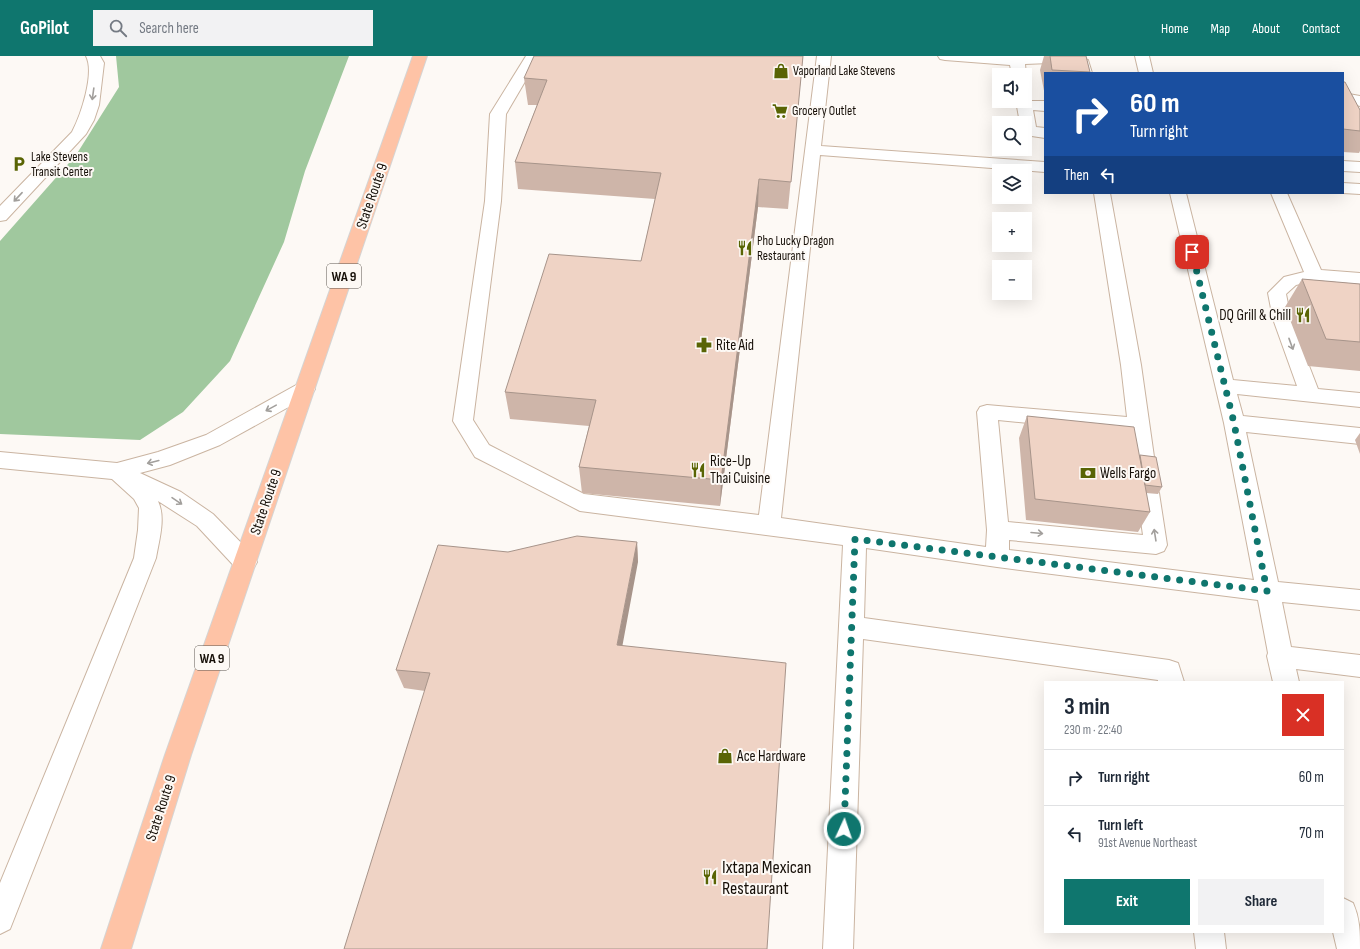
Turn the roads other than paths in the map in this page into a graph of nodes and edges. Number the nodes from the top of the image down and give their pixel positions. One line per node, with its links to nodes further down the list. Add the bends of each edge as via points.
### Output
1 (93, 56): 25 (street, one-way to 25, via 97,63 91,105 78,134)
2 (420, 56): 29 (main road, State Route 9 / WA 9)
3 (533, 56): 39 (street, via 498,114 493,202 463,421 482,451 580,502)
4 (824, 56): 16 (street)
5 (946, 56): 7 (street)
6 (1142, 56): 9 (street)
7 (1018, 68): 8 (street, via 1039,58 1071,58 1083,63)
8 (1085, 72)
9 (1146, 72)
10 (1344, 97): 11 (street)
11 (1360, 101)
12 (1032, 104): 13 (street)
13 (1044, 106)
14 (1025, 108): 15 (street, via 1028,131)
15 (1044, 133)
16 (813, 150): 18 (street); 39 (street)
17 (1344, 166): 19 (street)
18 (1044, 167)
19 (1360, 167)
20 (1344, 188): 21 (street)
21 (1360, 189)
22 (1102, 194): 33 (street, via 1131,365)
23 (1178, 194): 28 (street)
24 (1279, 194): 26 (street)
25 (0, 216)
26 (1314, 275): 27 (street); 30 (street, one-way to 30, via 1290,281 1277,293 1282,319)
27 (1360, 279)
28 (1224, 386): 30 (street); 32 (street)
29 (305, 389): 37 (street, one-way to 37, via 213,440 162,459); 43 (main road, State Route 9 / WA 9)
30 (1311, 396): 31 (street)
31 (1360, 400)
32 (1234, 423): 34 (street); 44 (street)
33 (1138, 426): 36 (street); 40 (street, via 987,412)
34 (1360, 436)
35 (0, 460): 37 (street)
36 (1144, 464)
37 (117, 471): 43 (street, one-way to 43, via 173,498 205,520); 51 (street, via 148,503 150,524 145,558)
38 (1148, 493): 40 (street, one-way to 38, via 1156,545)
39 (770, 525): 41 (street)
40 (998, 530): 42 (street)
41 (855, 539): 42 (street); 46 (street)
42 (997, 558): 44 (street)
43 (245, 562): 53 (main road, State Route 9 / WA 9, via 181,747)
44 (1267, 591): 45 (street); 47 (street)
45 (1360, 600)
46 (852, 627): 49 (street, via 1169,671); 54 (street)
47 (1280, 656): 48 (street); 50 (street)
48 (1360, 666)
49 (1170, 681)
50 (1286, 681)
51 (0, 919)
52 (1208, 933): 55 (street)
53 (116, 949)
54 (838, 949)
55 (1211, 949)

